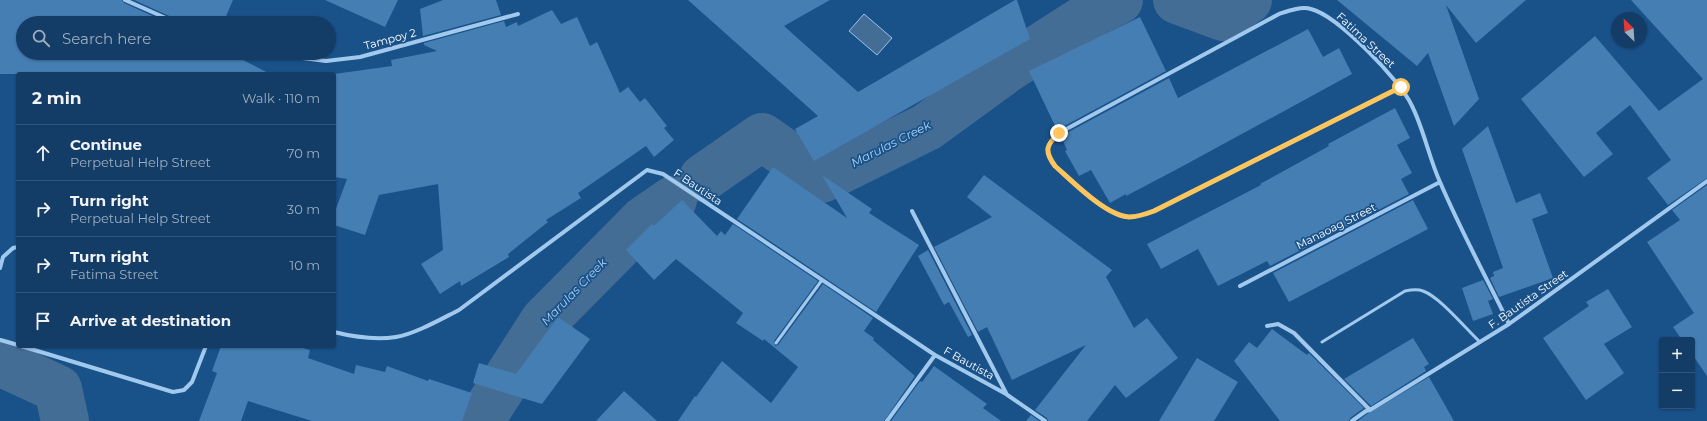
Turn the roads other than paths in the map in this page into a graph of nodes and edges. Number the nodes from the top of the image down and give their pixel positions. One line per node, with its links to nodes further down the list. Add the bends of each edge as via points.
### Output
1 (125, 0): 3 (street)
2 (518, 14): 4 (street, Tampoy 2, via 360,57 326,62)
3 (161, 16)
4 (312, 60)
5 (1401, 87): 5 (street, Fatima Street, via 1142,215 1129,217 1103,207 1055,166 1047,150 1050,141 1059,133 1279,14 1294,9 1310,8 1338,24 1387,70); 7 (street, Fatima Street, via 1412,106)
6 (1707, 181): 13 (street, F. Bautista Street)
7 (1440, 182): 12 (street, Manaoag Street); 13 (street, Fatima Street)
8 (912, 211): 24 (street)
9 (16, 247): 10 (street, via 3,257)
10 (0, 268)
11 (822, 280): 15 (street, F Bautista, via 663,174 648,170 459,310 425,327 396,337 354,337); 19 (lane); 23 (street, F Bautista)
12 (1240, 286)
13 (1509, 324): 18 (street, F. Bautista Street)
14 (1267, 326): 25 (street, via 1278,324 1294,333)
15 (336, 332)
16 (0, 340): 20 (street)
17 (1322, 342): 18 (lane, via 1405,292 1413,290 1424,291 1436,300)
18 (1480, 342): 25 (street, F. Bautista Street)
19 (776, 343)
20 (16, 344)
21 (28, 348): 22 (street, via 173,392 184,390 192,382)
22 (205, 348)
23 (935, 355): 24 (street, F Bautista); 26 (street)
24 (1006, 394): 27 (street, F Bautista)
25 (1370, 410): 28 (street, F. Bautista Street)
26 (887, 421)
27 (1045, 421)
28 (1352, 421)

